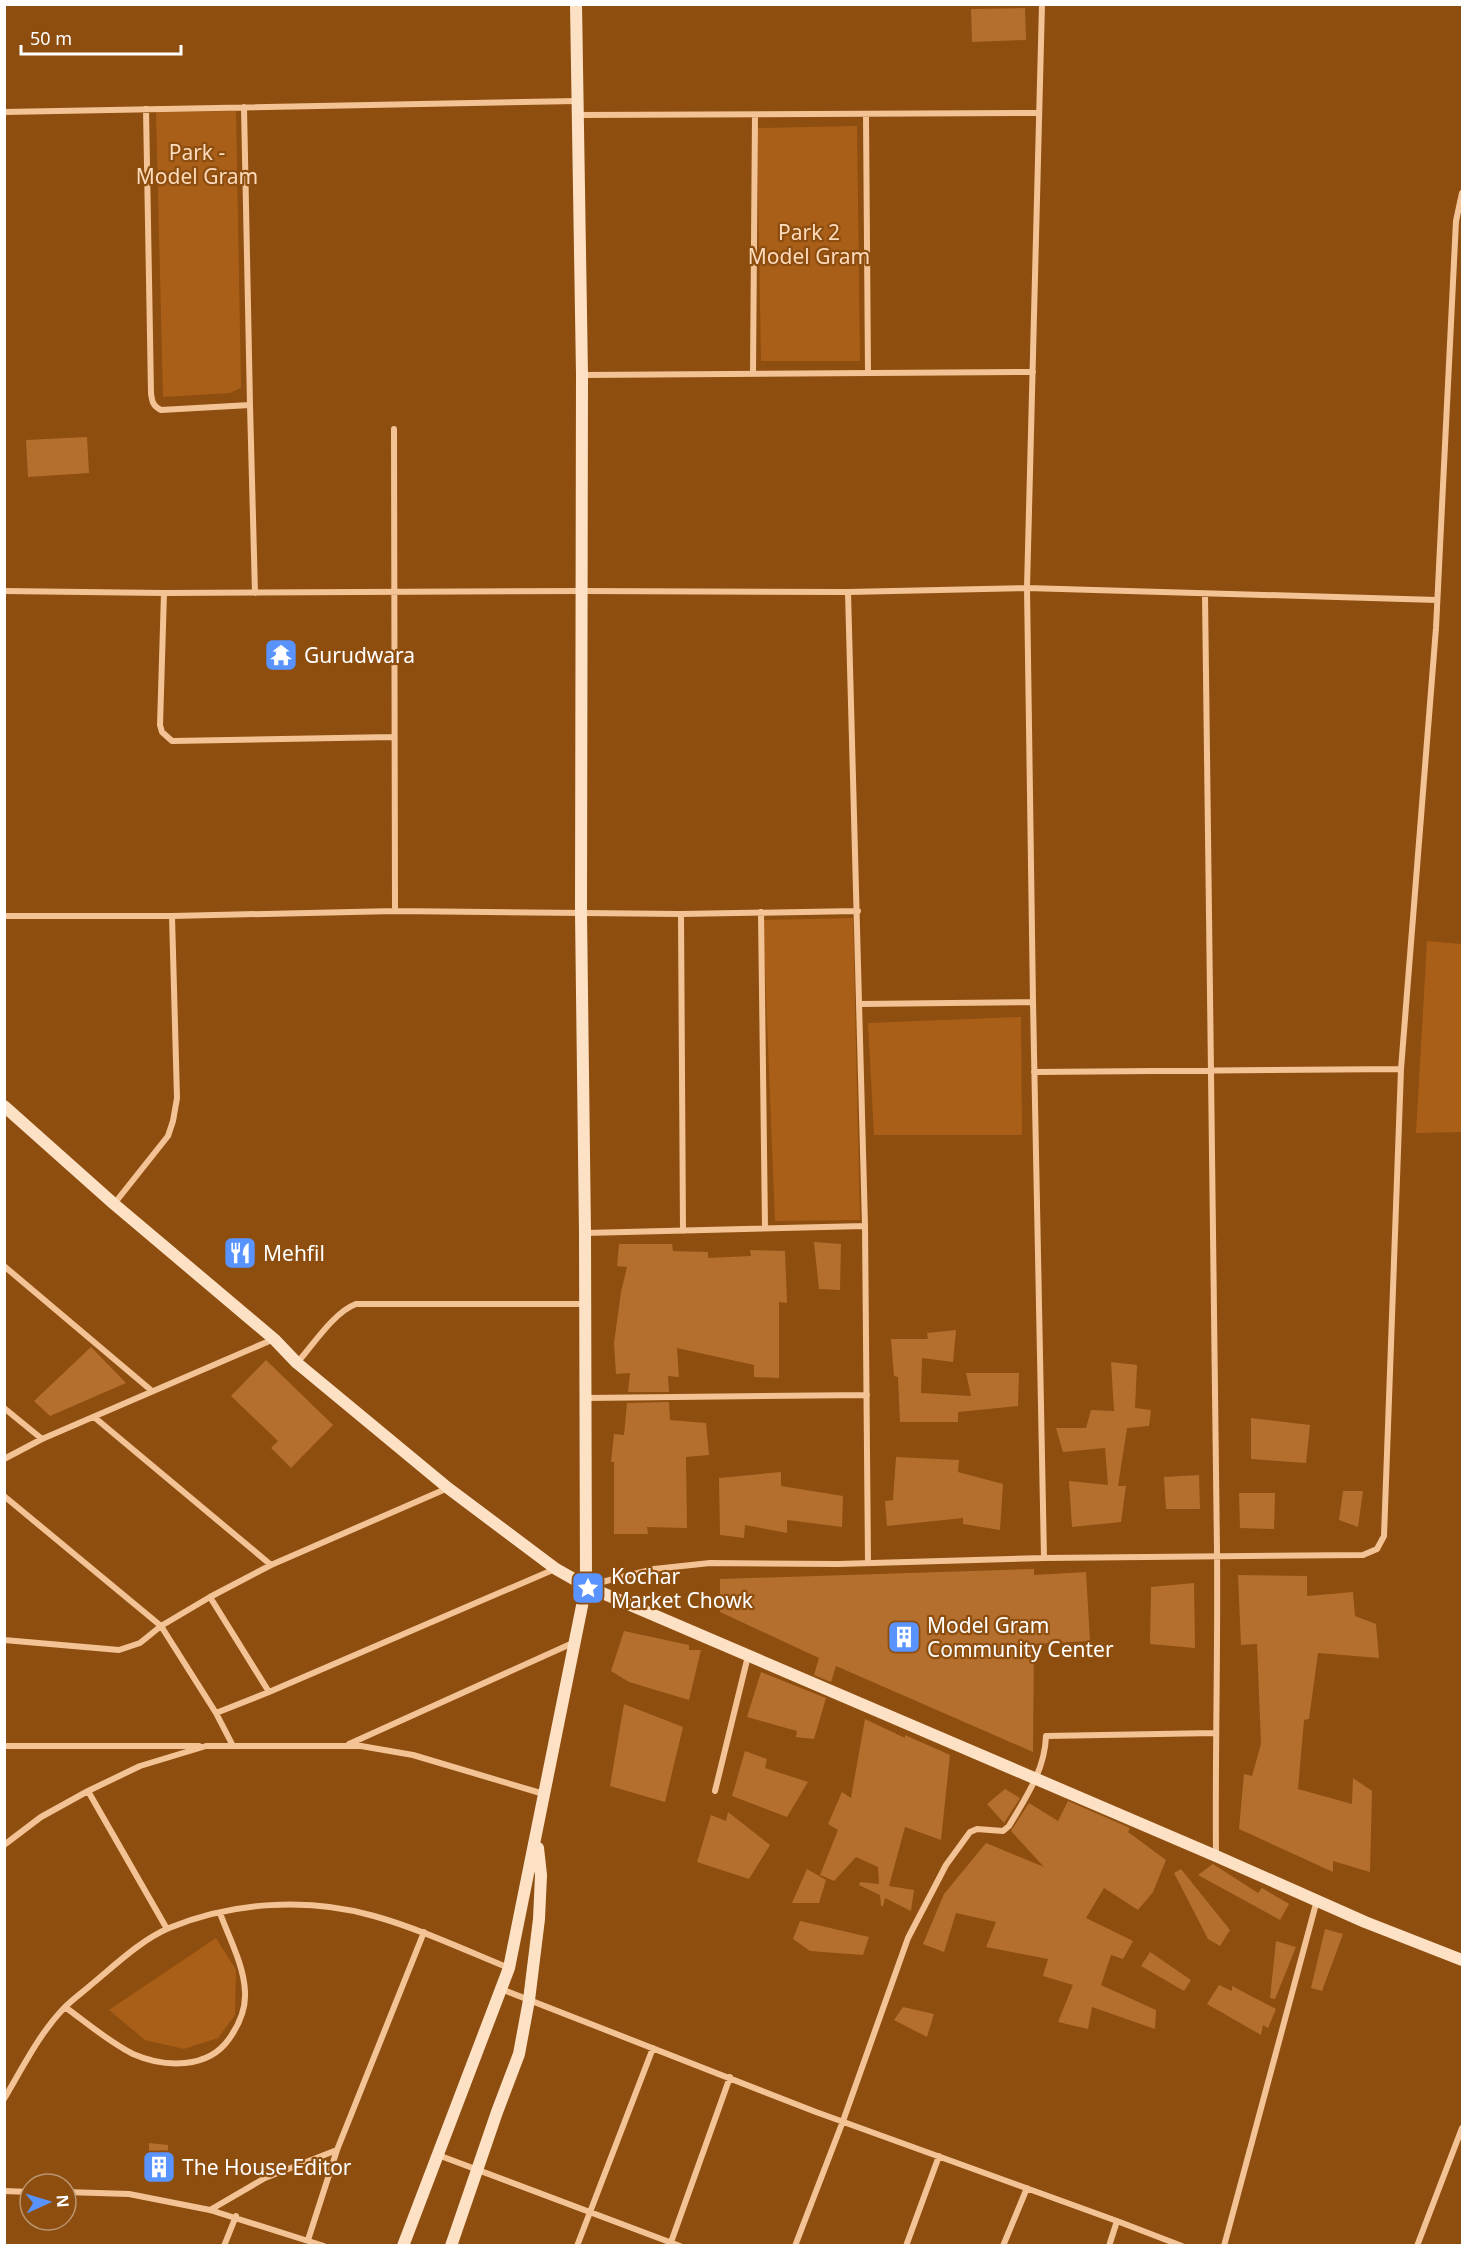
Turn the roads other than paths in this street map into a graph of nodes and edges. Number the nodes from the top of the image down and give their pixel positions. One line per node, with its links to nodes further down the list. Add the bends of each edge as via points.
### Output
1 (576, 4): 3 (street)
2 (1042, 4): 7 (street)
3 (577, 101): 4 (street); 10 (street)
4 (244, 107): 5 (street); 16 (street)
5 (146, 109): 6 (street); 16 (street, via 152,401 161,410)
6 (4, 112)
7 (1039, 113): 9 (street); 12 (street)
8 (755, 114): 9 (street); 10 (street); 14 (street)
9 (866, 114): 13 (street)
10 (577, 115): 15 (street)
11 (1462, 193): 26 (street, via 1456,221)
12 (1033, 372): 13 (street); 18 (street)
13 (868, 373): 14 (street)
14 (753, 374): 15 (street)
15 (582, 375): 20 (street)
16 (250, 405): 24 (street)
17 (394, 429): 21 (street)
18 (1027, 588): 22 (street); 25 (street); 35 (street)
19 (4, 591): 23 (street)
20 (583, 591): 21 (street); 22 (street); 31 (street)
21 (395, 592): 24 (street); 27 (street)
22 (848, 592): 29 (street)
23 (164, 593): 24 (street); 27 (street, via 160,725 172,741)
24 (255, 593)
25 (1205, 595): 26 (street); 38 (street)
26 (1437, 600): 37 (street)
27 (393, 737): 28 (street)
28 (394, 911): 31 (street); 34 (street)
29 (858, 911): 30 (street); 36 (street)
30 (761, 912): 32 (street); 43 (street)
31 (581, 913): 32 (street); 45 (street)
32 (681, 914): 44 (street)
33 (4, 916): 34 (street)
34 (172, 916): 41 (street, via 177,1098 173,1121 168,1136)
35 (1033, 1002): 36 (street); 39 (street)
36 (860, 1004): 42 (street)
37 (1401, 1069): 38 (street); 59 (street, via 1384,1536 1377,1549 1363,1555)
38 (1213, 1070): 39 (street); 59 (street)
39 (1034, 1072): 60 (street)
40 (4, 1106): 41 (street)
41 (114, 1204): 48 (street)
42 (865, 1226): 43 (street); 51 (street)
43 (765, 1228): 44 (street)
44 (683, 1231): 45 (street)
45 (585, 1233): 47 (street)
46 (4, 1266): 50 (street)
47 (585, 1304): 49 (street, via 356,1304 340,1314); 52 (street)
48 (274, 1339): 49 (street); 50 (street)
49 (297, 1363): 57 (street)
50 (152, 1391): 54 (street)
51 (867, 1395): 52 (street); 61 (street)
52 (585, 1398): 64 (street)
53 (4, 1408): 55 (street)
54 (93, 1417): 55 (street); 62 (street)
55 (42, 1439): 56 (street)
56 (4, 1460)
57 (448, 1488): 62 (street); 63 (street)
58 (4, 1496): 66 (street)
59 (1217, 1557): 60 (street); 72 (street)
60 (1044, 1558): 61 (street)
61 (868, 1563): 64 (street, via 683,1565)
62 (271, 1565): 65 (street)
63 (556, 1569): 64 (street); 70 (street)
64 (586, 1586): 68 (street); 69 (street)
65 (210, 1597): 66 (street); 70 (street)
66 (161, 1626): 67 (street, via 140,1642 119,1650); 71 (street)
67 (4, 1640)
68 (575, 1642): 76 (street); 80 (street)
69 (748, 1656): 77 (street); 79 (street)
70 (269, 1692): 71 (street)
71 (216, 1713): 75 (street)
72 (1215, 1733): 77 (street, via 1046,1736 1044,1760); 83 (street)
73 (4, 1746): 74 (street)
74 (206, 1746): 75 (street); 78 (street, via 140,1766)
75 (233, 1746): 76 (street)
76 (344, 1746): 80 (street, via 413,1755)
77 (1036, 1778): 83 (street); 96 (street, via 1009,1826 1003,1831 970,1832 946,1865 908,1938)
78 (88, 1791): 82 (street); 86 (street)
79 (715, 1791)
80 (544, 1794): 81 (street)
81 (536, 1834): 89 (street); 91 (street, via 541,1875)
82 (6, 1842)
83 (1216, 1856): 84 (street)
84 (1317, 1900): 88 (street); 121 (street)
85 (220, 1913): 86 (street); 87 (street, via 265,1905 321,1906 372,1915); 92 (street, via 245,1993 236,2029 217,2053 176,2064 133,2054)
86 (167, 1929): 92 (street, via 138,1947)
87 (424, 1932): 89 (street); 98 (street)
88 (1462, 1960)
89 (509, 1968): 90 (street)
90 (501, 1989): 91 (street); 99 (street)
91 (529, 2000): 93 (street); 101 (street, via 519,2054)
92 (65, 2007): 95 (street, via 40,2038)
93 (653, 2048): 94 (street); 105 (street)
94 (730, 2077): 96 (street); 109 (street)
95 (4, 2099)
96 (843, 2121): 100 (street); 116 (street)
97 (1462, 2128): 122 (street)
98 (337, 2150): 104 (street, via 265,2178); 108 (street)
99 (438, 2155): 101 (street); 112 (street)
100 (939, 2156): 102 (street); 117 (street)
101 (478, 2170): 105 (street); 113 (street)
102 (1027, 2188): 107 (street); 118 (street)
103 (78, 2193): 104 (street, via 129,2194)
104 (210, 2210): 106 (street)
105 (589, 2212): 109 (street); 114 (street)
106 (236, 2216): 108 (street); 110 (street)
107 (1118, 2221): 119 (street); 120 (street)
108 (308, 2240): 111 (street)
109 (670, 2244): 115 (street)
110 (224, 2246)
111 (324, 2246)
112 (403, 2246)
113 (451, 2246)
114 (577, 2246)
115 (680, 2246)
116 (795, 2246)
117 (906, 2246)
118 (1003, 2246)
119 (1109, 2246)
120 (1182, 2246)
121 (1224, 2246)
122 (1417, 2246)

